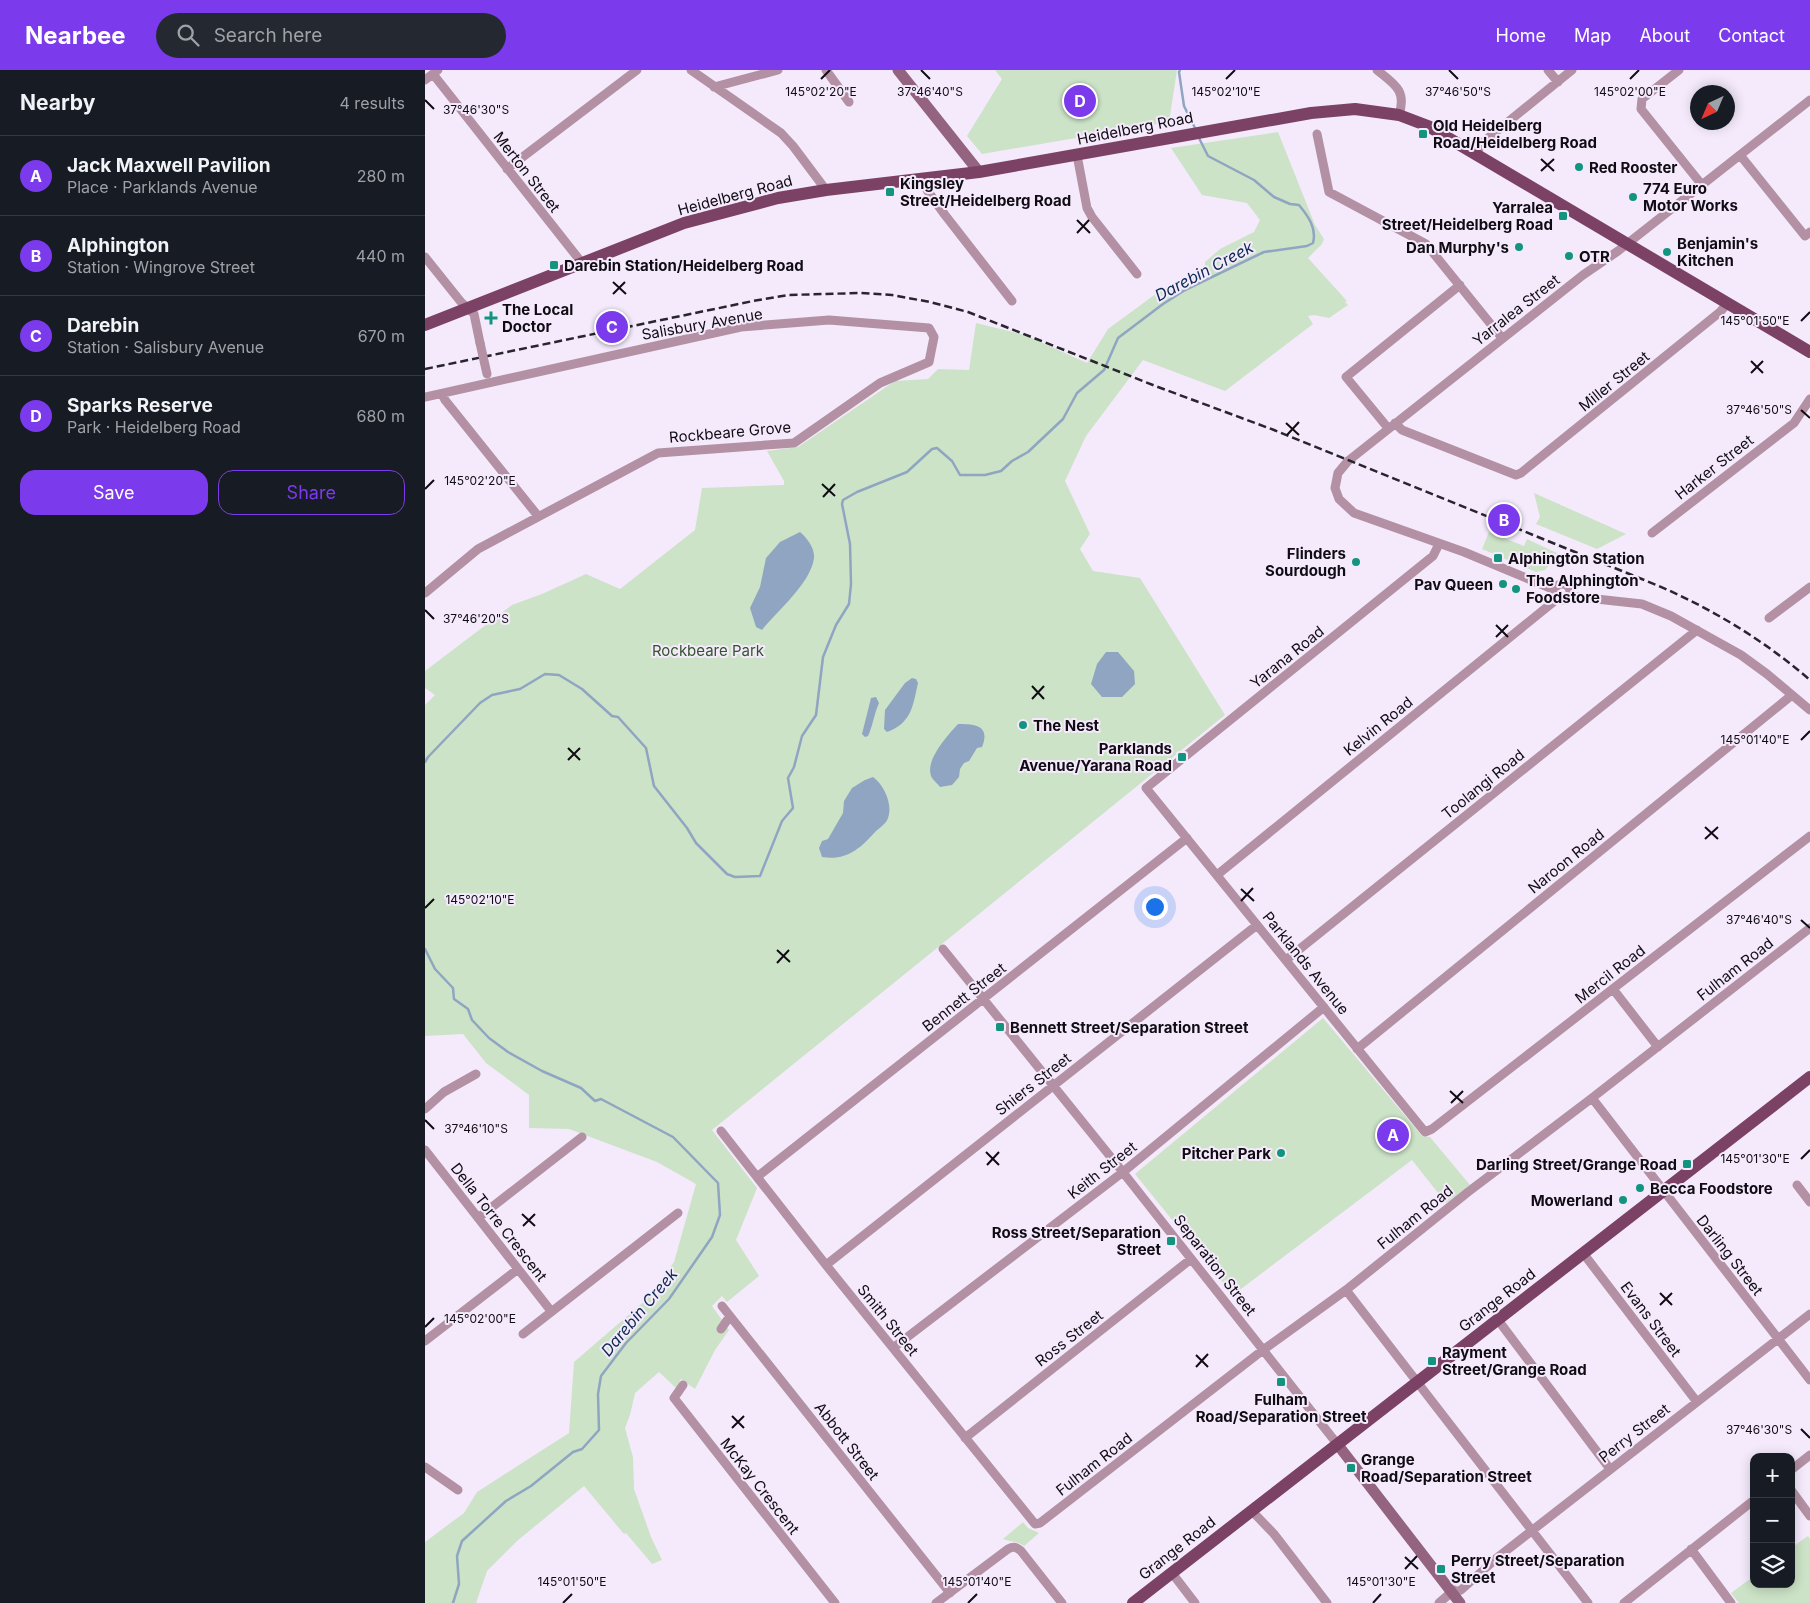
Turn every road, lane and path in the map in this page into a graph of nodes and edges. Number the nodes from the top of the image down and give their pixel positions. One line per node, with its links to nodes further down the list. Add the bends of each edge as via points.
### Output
1 (637, 70): 20 (street)
2 (691, 70): 12 (street)
3 (778, 70): 12 (street)
4 (825, 70): 14 (street)
5 (898, 70): 21 (street)
6 (1377, 70): 15 (street, via 1401,94)
7 (1548, 70): 11 (street)
8 (1572, 70): 11 (street)
9 (1679, 70): 23 (street, via 1642,99 1641,109)
10 (432, 75): 20 (street, Merton Street)
11 (1557, 82): 17 (street, via 1483,143)
12 (714, 87): 24 (street, via 781,133)
13 (1810, 100): 19 (street, Yarralea Street)
14 (849, 102)
15 (1399, 114): 17 (main road, Heidelberg Road, via 1428,126); 18 (main road, Heidelberg Road, via 1355,109 1311,113)
16 (1317, 134): 30 (street, via 1329,192 1423,242)
17 (1476, 154): 26 (main road, Heidelberg Road)
18 (1077, 155): 21 (main road, Heidelberg Road); 29 (street, via 1087,208)
19 (1740, 155): 23 (street, Yarralea Street); 25 (street)
20 (507, 169): 28 (street, Merton Street)
21 (979, 172): 22 (main road, Heidelberg Road)
22 (922, 180): 24 (main road, Heidelberg Road); 31 (street)
23 (1702, 185): 26 (street, Yarralea Street)
24 (826, 190): 28 (main road, Heidelberg Road, via 777,198 684,224)
25 (1807, 234)
26 (1628, 243): 32 (main road, Heidelberg Road); 36 (street, Yarralea Street)
27 (425, 257): 33 (street)
28 (582, 263): 33 (main road, Heidelberg Road)
29 (1137, 274)
30 (1460, 284): 36 (street); 42 (street, via 1346,377)
31 (1012, 301)
32 (1727, 304): 37 (main road, Heidelberg Road); 42 (street, Miller Street, via 1521,473 1515,475)
33 (468, 308): 34 (main road, Heidelberg Road); 38 (street, bridge, via 474,314)
34 (425, 325)
35 (929, 328): 38 (street, Salisbury Avenue, via 829,320 741,327); 43 (street, Rockbeare Grove, via 934,336 929,362 880,383 794,443 658,453)
36 (1502, 338): 42 (street, Yarralea Street)
37 (1809, 348)
38 (488, 378): 39 (street, Salisbury Avenue)
39 (442, 394): 40 (street, Salisbury Avenue); 43 (street)
40 (425, 397)
41 (1810, 399): 44 (street, Harker Street, via 1794,423)
42 (1391, 426): 45 (street, Yarralea Street, via 1338,473 1337,495 1354,513)
43 (538, 516): 47 (street, Rockbeare Grove, via 479,549)
44 (1652, 533)
45 (1439, 544): 48 (street); 54 (street, Yarana Road, via 1433,556)
46 (1810, 587): 50 (street)
47 (425, 593)
48 (1556, 594): 49 (street, via 1564,600); 49 (street, via 1560,585 1565,585 1569,588); 57 (street, Kelvin Road)
49 (1569, 596): 51 (street, via 1642,604)
50 (1769, 618)
51 (1697, 630): 52 (street, via 1741,655); 61 (street, Toolangi Road)
52 (1792, 695): 53 (street); 66 (street, Naroon Road)
53 (1810, 710)
54 (1146, 788): 56 (street, Parklands Avenue)
55 (1810, 836): 62 (street, Mercil Road)
56 (1187, 838): 57 (street, Parklands Avenue); 63 (street, Bennett Street)
57 (1217, 875): 58 (street, Parklands Avenue)
58 (1257, 925): 61 (street, Parklands Avenue); 69 (street, Shiers Street)
59 (1810, 928): 65 (street, Fulham Road)
60 (943, 949): 63 (street, Separation Street)
61 (1286, 960): 64 (street, Parklands Avenue)
62 (1613, 989): 65 (street); 73 (street, Mercil Road)
63 (984, 999): 69 (street, Separation Street); 77 (street, Bennett Street)
64 (1324, 1007): 66 (street, Parklands Avenue); 76 (street, Keith Street)
65 (1658, 1047): 70 (street, Fulham Road)
66 (1357, 1049): 73 (street, Parklands Avenue)
67 (476, 1074): 71 (street, via 444,1092)
68 (1810, 1077): 79 (main road, Grange Road)
69 (1053, 1085): 76 (street, Separation Street); 85 (street, Shiers Street)
70 (1592, 1098): 79 (street, Darling Street); 87 (street, Fulham Road)
71 (425, 1109)
72 (721, 1131): 77 (street, Smith Street)
73 (1425, 1132)
74 (582, 1137): 82 (street)
75 (426, 1154): 82 (street, Della Torre Crescent)
76 (1123, 1172): 84 (street, Separation Street); 97 (street, Keith Street)
77 (757, 1177): 85 (street, Smith Street)
78 (1797, 1185): 80 (street)
79 (1664, 1190): 83 (main road, Grange Road); 95 (street, Darling Street)
80 (1810, 1202)
81 (678, 1213): 89 (street)
82 (478, 1218): 86 (street, Della Torre Crescent)
83 (1583, 1253): 92 (main road, Grange Road); 102 (street, Evans Street)
84 (1191, 1259): 98 (street, Separation Street); 103 (street, Ross Street)
85 (826, 1265): 97 (street, Smith Street)
86 (518, 1269): 89 (street, Della Torre Crescent); 96 (street)
87 (1346, 1290): 98 (street, Fulham Road); 100 (street)
88 (722, 1306): 91 (street, Abbott Street)
89 (551, 1311): 94 (street)
90 (1810, 1314): 95 (street, Perry Street)
91 (730, 1316): 93 (street); 118 (street, Abbott Street)
92 (1498, 1320): 100 (main road, Grange Road); 108 (street)
93 (721, 1329)
94 (523, 1334)
95 (1777, 1339): 99 (street, Darling Street); 102 (street, Perry Street)
96 (425, 1341)
97 (893, 1348): 103 (street, Smith Street)
98 (1263, 1350): 104 (street, Separation Street); 114 (street, Fulham Road)
99 (1810, 1380)
100 (1418, 1382): 104 (main road, Grange Road); 115 (street)
101 (683, 1385): 120 (street, McKay Crescent, via 674,1398)
102 (1697, 1402): 108 (street, Perry Street)
103 (965, 1438): 114 (street, Smith Street)
104 (1338, 1445): 112 (main road, Grange Road); 119 (street, Separation Street)
105 (1810, 1455): 107 (street)
106 (425, 1467): 109 (street)
107 (1795, 1467)
108 (1610, 1469): 115 (street, Perry Street)
109 (458, 1490)
110 (1795, 1495): 113 (street)
111 (1750, 1503): 116 (street)
112 (1254, 1509): 117 (main road, Grange Road); 125 (street)
113 (1810, 1516)
114 (1035, 1524)
115 (1532, 1531): 119 (street, Perry Street); 128 (street)
116 (1691, 1549): 129 (street); 130 (street)
117 (1172, 1573): 123 (main road, Grange Road); 124 (street)
118 (950, 1592): 121 (street); 122 (street, via 1008,1549 1017,1547)
119 (1452, 1593): 126 (street, Perry Street); 127 (street, Separation Street)
120 (835, 1603)
121 (936, 1603)
122 (1061, 1603)
123 (1133, 1603)
124 (1195, 1603)
125 (1327, 1603)
126 (1439, 1603)
127 (1460, 1603)
128 (1588, 1603)
129 (1624, 1603)
130 (1731, 1603)

